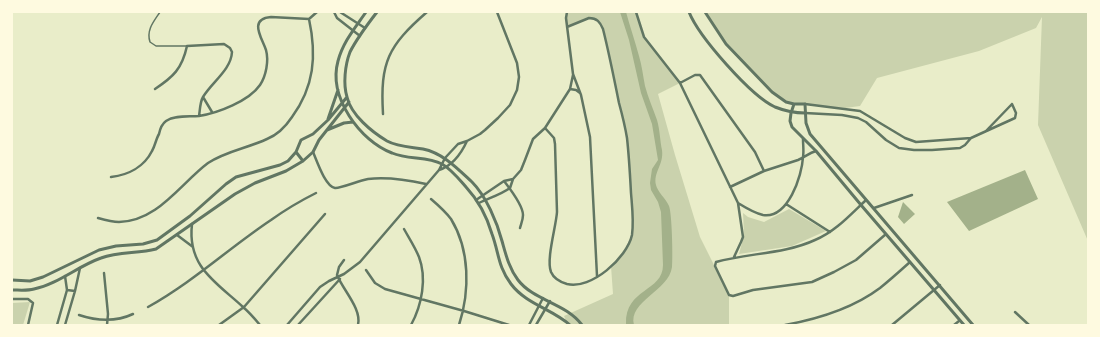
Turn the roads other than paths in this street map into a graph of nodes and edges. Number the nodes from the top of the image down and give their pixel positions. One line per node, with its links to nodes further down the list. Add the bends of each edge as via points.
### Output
1 (160, 12): 19 (lane, via 149,30 150,42 156,46)
2 (317, 12): 13 (street)
3 (334, 12): 4 (street); 17 (street, via 337,18)
4 (340, 12): 14 (street)
5 (366, 12): 14 (street)
6 (377, 12): 16 (street)
7 (427, 12): 36 (street, via 400,37 385,64 382,84)
8 (497, 12): 47 (street, via 517,63 517,90 510,104 498,118)
9 (567, 12): 15 (street)
10 (636, 12): 21 (street, via 644,37)
11 (689, 12): 34 (street, via 699,32 744,83 774,107)
12 (705, 12): 30 (street, via 726,44 764,85 779,98)
13 (310, 19): 33 (street, via 265,17 261,20 258,30 266,51 267,62 261,84 248,97); 77 (street, via 314,48 309,88 283,128 269,138 217,158 164,204 147,214 119,222)
14 (358, 23): 16 (street); 17 (street)
15 (567, 27): 20 (street); 93 (street, via 592,18 600,22 604,29 627,137 633,227 627,247 618,260)
16 (365, 28): 18 (street)
17 (353, 30): 18 (street); 24 (street, via 337,63)
18 (360, 36): 27 (street, via 347,64)
19 (187, 46): 22 (street, via 178,70); 26 (street, via 224,44 232,52 230,62)
20 (573, 74): 23 (street); 25 (street)
21 (680, 83): 58 (street, via 700,75 755,152); 63 (street)
22 (155, 89)
23 (570, 89): 25 (street); 40 (street)
24 (338, 90): 28 (street); 38 (street)
25 (581, 95): 93 (street, via 591,146)
26 (203, 96): 33 (street); 37 (street)
27 (347, 97): 28 (street); 29 (street)
28 (342, 102): 32 (street); 38 (street)
29 (349, 102): 32 (street); 51 (street, via 359,117 387,141 432,151)
30 (794, 104): 31 (street); 34 (street)
31 (805, 104): 35 (street); 45 (street, via 860,111 904,138 916,142)
32 (344, 108): 39 (street); 41 (street)
33 (212, 112): 37 (street)
34 (791, 113): 35 (street); 44 (street, via 791,125)
35 (805, 113): 45 (street, via 858,118 900,148 957,148 965,145); 70 (street, via 810,134)
36 (383, 114)
37 (199, 116): 59 (street, via 166,120 145,161 130,173)
38 (328, 120): 43 (street)
39 (353, 122): 41 (street); 55 (street, via 371,140 392,154)
40 (545, 128): 60 (street, via 533,139 520,170); 93 (street, via 554,138 555,151 557,222 550,255 551,271 558,281 573,285 584,284)
41 (326, 131): 46 (street)
42 (986, 131): 42 (street, via 1015,118 1016,113 1012,104); 45 (street)
43 (313, 134): 46 (street); 49 (street, via 301,140)
44 (804, 138): 48 (street); 52 (street)
45 (971, 138)
46 (319, 140): 50 (street)
47 (467, 141): 51 (street, via 458,144); 54 (street, via 463,150)
48 (816, 151): 52 (street); 74 (street)
49 (296, 152): 53 (street); 95 (street, via 280,165 240,175 230,181 190,216 157,240 103,249 30,281)
50 (313, 152): 53 (street); 62 (street, via 327,181 337,188 367,179)
51 (445, 158): 54 (street); 55 (street)
52 (804, 158): 58 (street); 73 (street, via 795,189)
53 (303, 161): 78 (street, via 286,172 255,183)
54 (451, 163): 56 (street); 67 (street)
55 (442, 164): 56 (street); 57 (street)
56 (447, 168): 57 (street); 71 (street)
57 (438, 170): 62 (street)
58 (764, 171): 63 (street)
59 (111, 177)
60 (513, 179): 61 (street); 64 (street)
61 (504, 181): 64 (street); 67 (street)
62 (426, 184): 94 (street, via 354,268)
63 (730, 187): 72 (street)
64 (510, 188): 69 (street, via 498,196); 79 (street, via 523,214)
65 (316, 193): 90 (street, via 270,220)
66 (912, 194): 75 (street)
67 (484, 195): 69 (street); 71 (street)
68 (431, 198): 109 (street, via 451,219 460,242 465,260 467,287)
69 (486, 199): 71 (street); 101 (street, via 512,269 529,291)
70 (866, 200): 74 (street); 75 (street)
71 (478, 202): 105 (street, via 507,278 521,295)
72 (738, 203): 73 (street, via 764,215 769,215); 85 (street, via 743,237)
73 (786, 204): 81 (street)
74 (861, 205): 81 (street); 82 (street)
75 (874, 208): 96 (street)
76 (325, 214): 107 (street)
77 (98, 218)
78 (192, 224): 83 (street); 84 (street)
79 (520, 228)
80 (404, 229): 103 (street, via 419,258 423,282)
81 (830, 232): 85 (street, via 796,247)
82 (886, 234): 85 (street, via 856,260 812,282 753,290 736,296 729,295 715,265 716,262); 87 (street)
83 (177, 235): 84 (street); 88 (street, via 156,249 118,253)
84 (193, 247): 90 (street)
85 (733, 257)
86 (344, 260): 94 (street, via 338,271)
87 (910, 262): 99 (street); 131 (street, via 880,288 861,300 835,313)
88 (80, 268): 92 (street); 100 (street)
89 (366, 270): 103 (street, via 381,288)
90 (204, 271): 106 (street); 107 (street)
91 (104, 273): 113 (street)
92 (65, 276): 97 (street, via 34,289); 98 (street)
93 (597, 276)
94 (338, 278): 121 (street, via 320,287); 122 (street); 123 (street, via 357,312)
95 (12, 280)
96 (940, 285): 99 (street); 135 (street)
97 (12, 290)
98 (67, 290): 100 (street); 116 (street)
99 (934, 290): 114 (street); 132 (street)
100 (75, 291): 117 (street)
101 (543, 298): 104 (street); 105 (street)
102 (12, 299): 115 (street, via 28,299 33,303)
103 (421, 300): 109 (street); 124 (street)
104 (550, 302): 108 (street); 130 (street, via 568,312)
105 (539, 306): 108 (street); 127 (street)
106 (148, 307)
107 (244, 308): 119 (street); 120 (street)
108 (546, 308): 128 (street); 129 (street)
109 (464, 310): 125 (street); 126 (street)
110 (1015, 312): 136 (street)
111 (133, 314): 113 (street, via 120,319)
112 (79, 315): 113 (street)
113 (108, 319): 118 (street)
114 (959, 321): 133 (street); 134 (street)
115 (28, 325)
116 (57, 325)
117 (65, 325)
118 (107, 325)
119 (219, 325)
120 (260, 325)
121 (287, 325)
122 (298, 325)
123 (358, 325)
124 (411, 325)
125 (459, 325)
126 (509, 325)
127 (528, 325)
128 (536, 325)
129 (570, 325)
130 (582, 325)
131 (785, 325)
132 (892, 325)
133 (954, 325)
134 (964, 325)
135 (973, 325)
136 (1029, 325)

